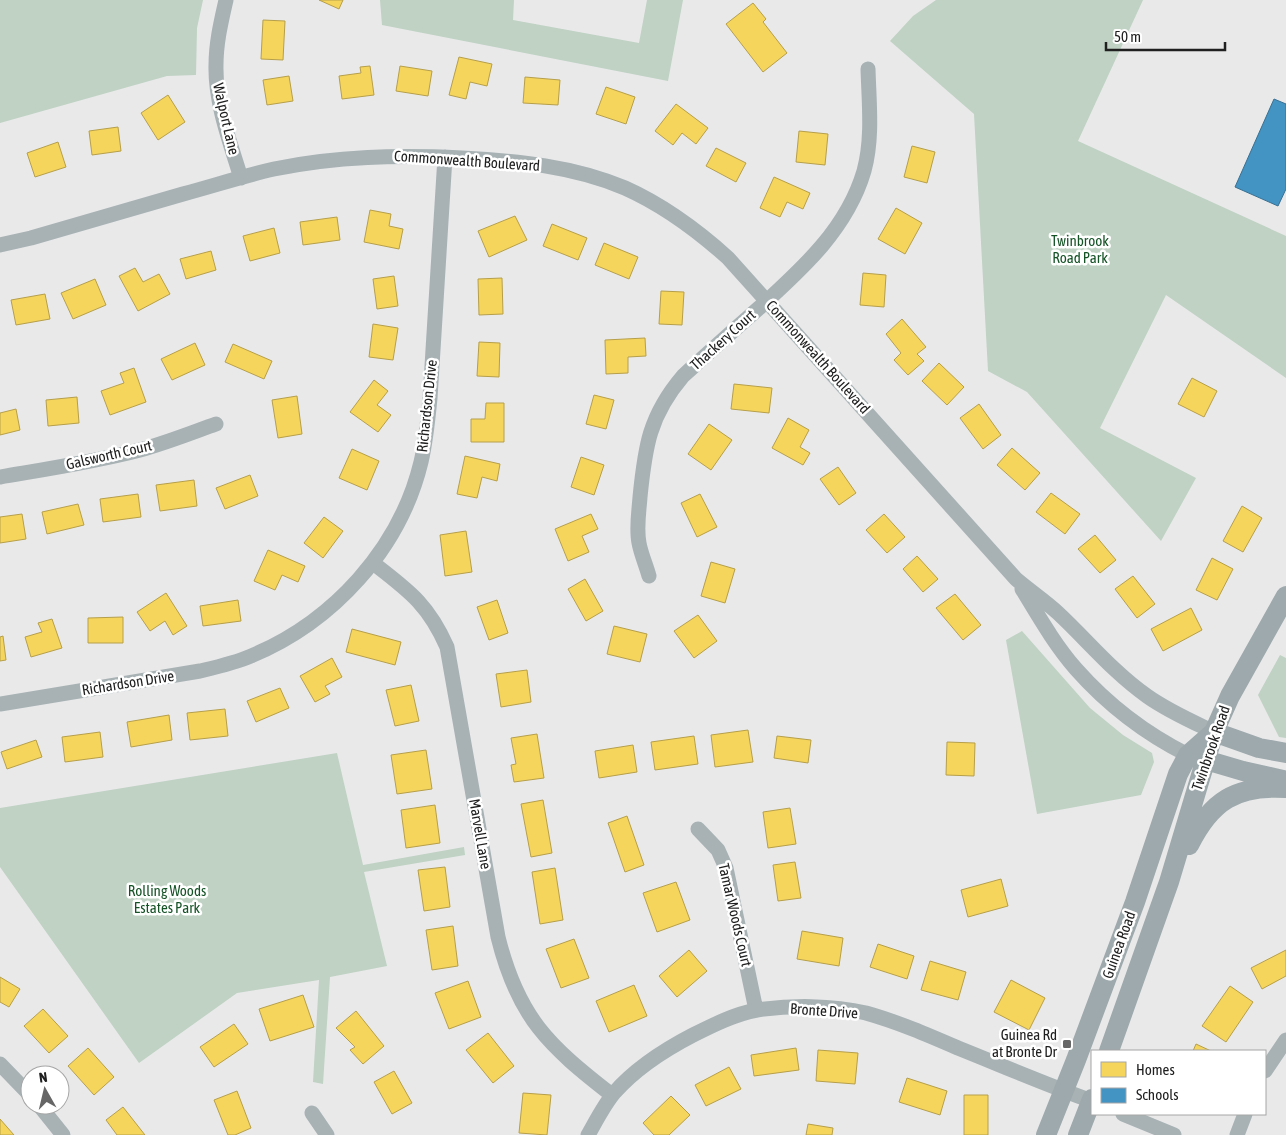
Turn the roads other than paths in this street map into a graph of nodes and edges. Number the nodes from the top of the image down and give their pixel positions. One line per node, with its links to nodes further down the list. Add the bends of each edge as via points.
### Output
1 (226, 0): 4 (street, Walport Lane, via 217,41 216,80)
2 (868, 69): 6 (street, Thackery Court, via 870,130 860,183 846,214 821,249)
3 (446, 157): 4 (street, Commonwealth Boulevard, via 351,158 292,166); 6 (street, Commonwealth Boulevard, via 540,164 582,173 625,188 702,234); 9 (street, Richardson Drive, via 430,398 421,463 404,510)
4 (241, 178): 5 (street, Commonwealth Boulevard)
5 (0, 245)
6 (767, 300): 10 (street, Thackery Court, via 683,376 655,419 644,454 638,525 638,542); 11 (street, Commonwealth Boulevard)
7 (216, 424): 8 (street, Galsworth Court, via 140,450)
8 (0, 477)
9 (372, 562): 13 (street, Richardson Drive, via 334,604 312,622 251,656 200,671); 28 (street, Marvell Lane, via 424,606 447,647 498,937 513,987 531,1019 550,1043)
10 (649, 576)
11 (1016, 580): 14 (street, Commonwealth Boulevard, via 1056,612 1147,697); 16 (street, Commonwealth Boulevard, via 1048,632 1104,697 1168,744)
12 (1286, 596): 14 (main road, Twinbrook Road, via 1230,696)
13 (0, 704)
14 (1214, 732): 15 (main road, via 1259,748); 16 (main road, Guinea Road)
15 (1286, 753)
16 (1197, 758): 17 (main road); 20 (main road, Twinbrook Road); 27 (main road, Guinea Road, via 1178,774 1135,902)
17 (1286, 781)
18 (1286, 788): 20 (main road, via 1260,788 1238,793 1207,814)
19 (698, 829): 21 (street, Tamar Woods Court, via 718,850 726,868)
20 (1170, 882): 23 (main road, Guinea Road)
21 (756, 1010): 27 (street, Bronte Drive, via 810,1007 865,1013); 28 (street, Bronte Drive, via 702,1030 676,1044 630,1077)
22 (1286, 1040): 25 (street)
23 (1109, 1050)
24 (0, 1064): 26 (street)
25 (1266, 1070)
26 (20, 1085)
27 (1063, 1090): 29 (street, Bronte Drive); 38 (main road, Guinea Road)
28 (612, 1095): 37 (street, Bronte Drive)
29 (1091, 1100)
30 (1091, 1102): 39 (main road)
31 (312, 1113): 36 (street)
32 (47, 1115): 35 (street)
33 (1125, 1115): 40 (street)
34 (1245, 1115): 41 (street)
35 (63, 1135)
36 (327, 1135)
37 (588, 1135)
38 (1046, 1135)
39 (1078, 1135)
40 (1174, 1135)
41 (1237, 1135)

